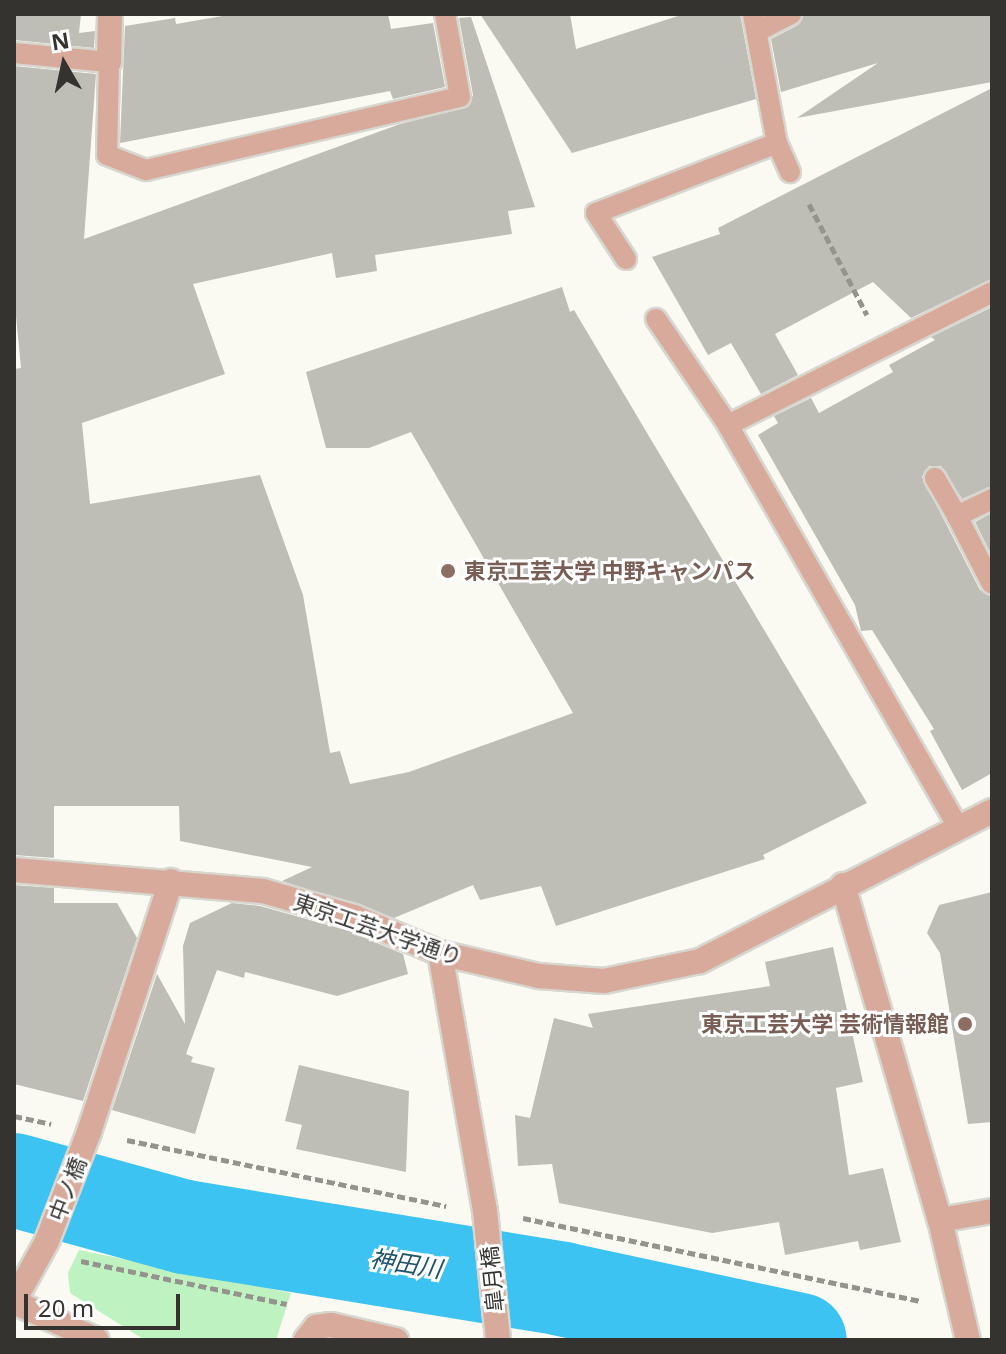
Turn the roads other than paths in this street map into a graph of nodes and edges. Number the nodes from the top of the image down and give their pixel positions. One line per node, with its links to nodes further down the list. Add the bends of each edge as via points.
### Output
1 (110, 14): 6 (street)
2 (445, 14): 6 (lane, via 460,97 146,170 107,155)
3 (791, 14): 4 (lane)
4 (756, 23): 7 (lane)
5 (14, 53): 6 (lane)
6 (109, 62)
7 (777, 143): 8 (lane); 9 (lane, via 596,213)
8 (790, 172)
9 (626, 259)
10 (992, 292): 12 (lane)
11 (656, 319): 12 (lane)
12 (728, 425): 18 (lane)
13 (935, 478): 15 (lane)
14 (992, 499): 15 (lane)
15 (957, 516): 16 (lane)
16 (992, 584)
17 (992, 811): 18 (street, 東京工芸大学通り)
18 (958, 827): 21 (street, 東京工芸大学通り)
19 (14, 870): 20 (street, 東京工芸大学通り)
20 (171, 881): 22 (street, 東京工芸大学通り, via 263,891 354,917); 25 (street, 中ノ橋, via 87,1138)
21 (843, 885): 22 (street, 東京工芸大学通り, via 757,935 652,975 604,981 539,976); 24 (street)
22 (440, 953): 28 (street, 皐月橋, via 486,1223)
23 (992, 1211): 24 (street)
24 (940, 1220): 26 (street)
25 (14, 1302): 29 (street)
26 (967, 1333)
27 (311, 1334): 30 (street, via 331,1325)
28 (498, 1337)
29 (97, 1340)
30 (396, 1340)

